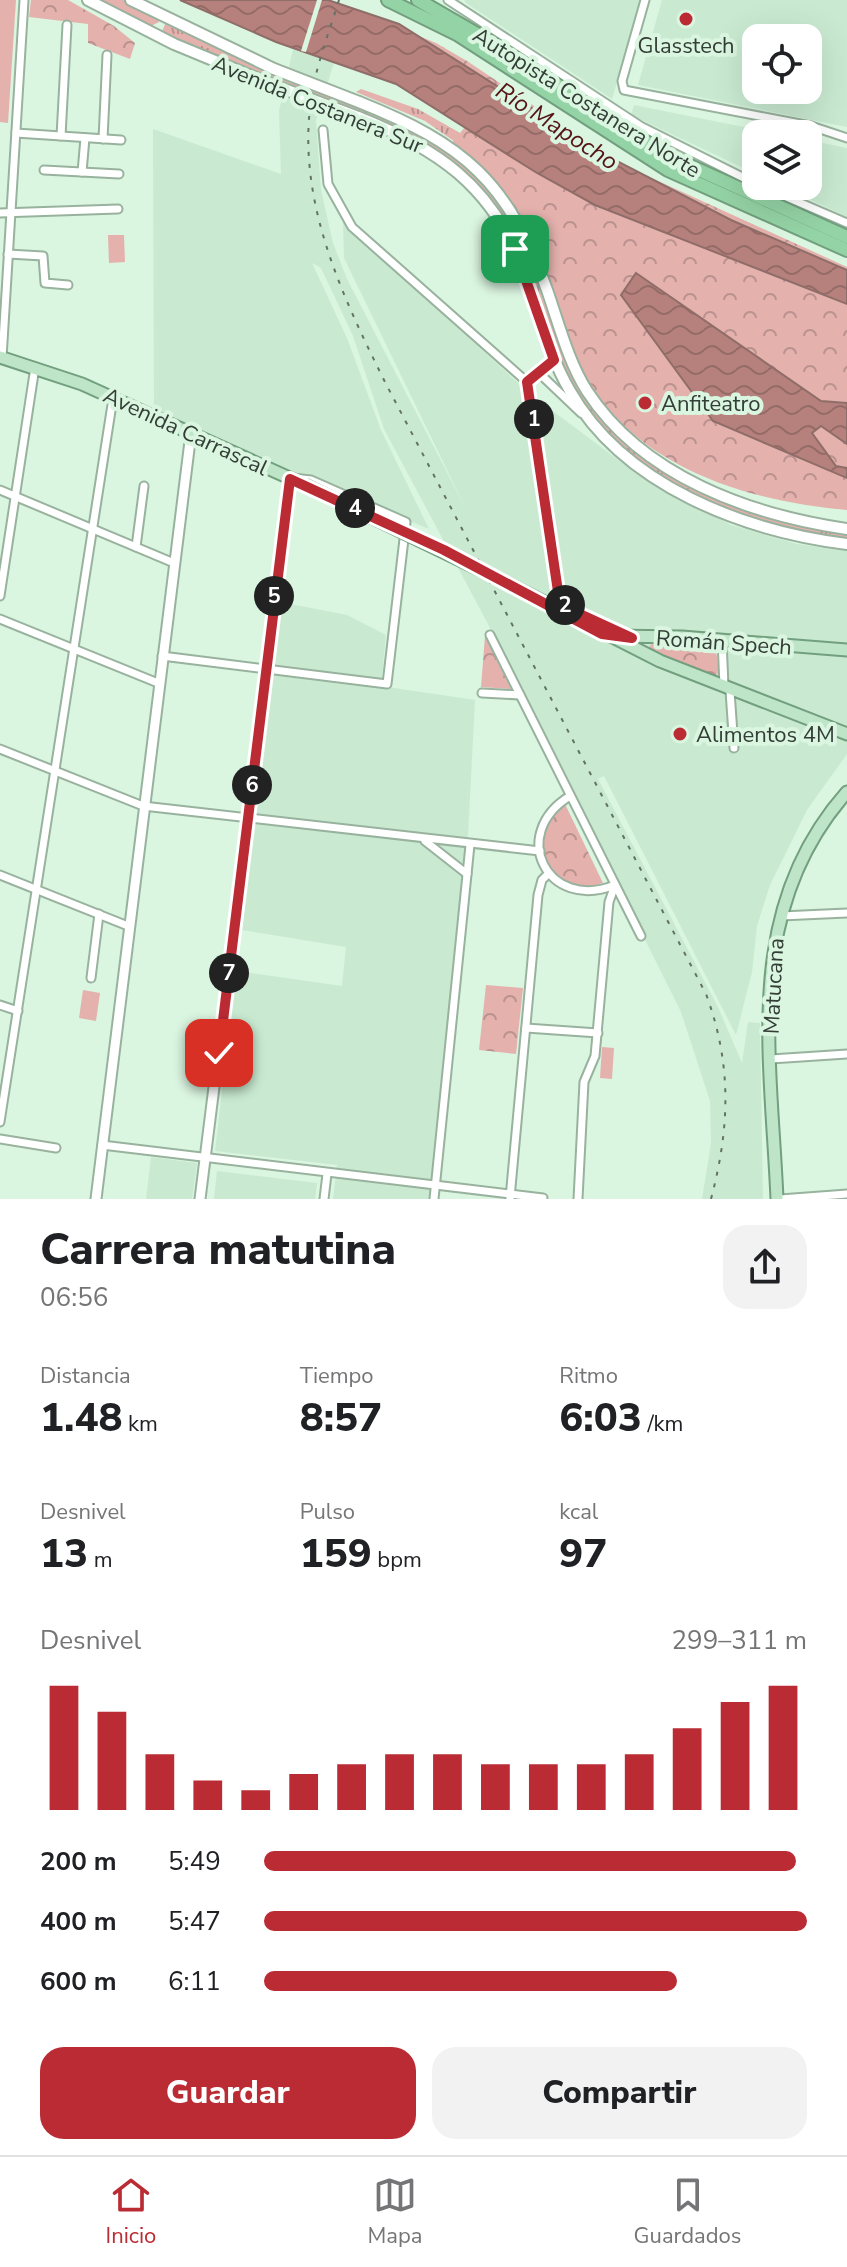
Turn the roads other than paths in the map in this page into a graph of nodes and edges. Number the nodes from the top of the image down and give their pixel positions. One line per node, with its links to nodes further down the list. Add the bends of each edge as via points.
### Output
1 (24, 0): 13 (street)
2 (88, 0): 10 (main road, Avenida Costanera Sur)
3 (131, 0): 8 (main road, Avenida Costanera Sur)
4 (388, 0): 29 (highway, Autopista Costanera Norte, via 457,34 668,170)
5 (418, 0): 28 (highway, Autopista Costanera Norte, via 668,156)
6 (448, 0): 22 (street, via 642,127)
7 (645, 0): 16 (street, via 624,90 811,126)
8 (163, 16): 10 (main road, via 162,27); 45 (main road, Avenida Costanera Sur, bridge, via 439,138 497,192 534,256 582,382 602,411 682,476 724,497 788,519)
9 (67, 25): 14 (street)
10 (152, 33): 33 (main road, Avenida Costanera Sur, bridge, via 358,117 434,152 461,173 484,200 521,265)
11 (107, 55): 17 (street)
12 (323, 130): 36 (street, via 328,184 352,227)
13 (16, 133): 14 (street); 26 (street)
14 (61, 136): 15 (street)
15 (85, 138): 17 (street); 20 (street)
16 (847, 138)
17 (103, 139): 18 (street)
18 (121, 140)
19 (44, 170): 20 (street)
20 (82, 172): 21 (street)
21 (119, 174)
22 (742, 177)
23 (794, 200): 27 (street)
24 (118, 209): 26 (street)
25 (0, 213): 26 (street)
26 (11, 213): 30 (street)
27 (847, 223)
28 (847, 237)
29 (847, 250)
30 (8, 254): 31 (street, via 43,256 45,283); 32 (street)
31 (68, 285)
32 (1, 357): 34 (main road, Avenida Carrascal)
33 (554, 360): 35 (street); 38 (main road, Avenida Costanera Sur)
34 (35, 367): 37 (main road, Avenida Carrascal); 43 (street)
35 (539, 373): 36 (street); 38 (street)
36 (527, 382): 53 (street, via 559,598)
37 (113, 398): 39 (main road, Avenida Carrascal); 44 (street)
38 (593, 423): 46 (main road, Avenida Costanera Sur, via 654,475 713,509 780,532)
39 (191, 433): 40 (main road, Avenida Carrascal); 48 (street)
40 (290, 479): 53 (main road, Avenida Carrascal, bridge, via 444,550 602,634); 57 (street); 57 (street, via 311,480 406,522 387,684)
41 (144, 486): 47 (street)
42 (0, 490): 43 (street)
43 (15, 497): 44 (street); 49 (street)
44 (92, 529): 47 (street); 54 (street)
45 (847, 529)
46 (847, 544)
47 (136, 547): 48 (street)
48 (174, 563): 56 (street)
49 (0, 596)
50 (0, 619): 54 (street)
51 (490, 635): 61 (street)
52 (722, 640): 53 (main road, Román Spech); 55 (main road, Román Spech); 59 (street)
53 (639, 642): 59 (main road, Avenida Carrascal, via 660,661)
54 (73, 649): 58 (street); 65 (street)
55 (847, 650)
56 (162, 656): 57 (street); 58 (street)
57 (265, 668): 71 (street)
58 (158, 683): 68 (street)
59 (727, 690): 62 (main road, Avenida Carrascal); 63 (street)
60 (482, 693): 61 (street)
61 (520, 695): 67 (street)
62 (847, 734)
63 (734, 748)
64 (0, 749): 65 (street)
65 (56, 771): 68 (street); 79 (street)
66 (847, 792): 69 (main road, Matucana)
67 (570, 796): 74 (street, via 544,821); 78 (street)
68 (143, 806): 71 (street); 83 (street)
69 (832, 810): 70 (street); 82 (main road, Matucana, via 808,846)
70 (847, 811)
71 (247, 820): 72 (street); 96 (street)
72 (423, 840): 73 (street); 76 (street)
73 (470, 845): 74 (street); 76 (street)
74 (540, 851): 75 (street)
75 (549, 873): 78 (street, via 579,891); 88 (street, via 539,889)
76 (467, 874): 98 (street)
77 (0, 875): 79 (street)
78 (615, 885): 84 (street); 89 (street, via 609,902)
79 (37, 890): 81 (street); 87 (street)
80 (847, 913): 82 (street)
81 (99, 914): 83 (street); 85 (street)
82 (779, 917): 91 (main road, Matucana, via 768,990)
83 (128, 926): 94 (street)
84 (641, 936)
85 (91, 978)
86 (0, 1005): 87 (street)
87 (18, 1011): 92 (street)
88 (526, 1028): 89 (street); 100 (street)
89 (598, 1033): 106 (street, via 584,1082)
90 (847, 1054): 91 (street)
91 (771, 1059): 107 (main road, Matucana)
92 (0, 1122)
93 (0, 1139): 95 (street)
94 (102, 1145): 96 (street); 102 (street)
95 (56, 1148)
96 (206, 1158): 97 (street); 103 (street)
97 (327, 1174): 98 (street); 104 (street)
98 (435, 1187): 100 (street); 105 (street)
99 (847, 1194): 107 (street)
100 (510, 1197): 101 (street)
101 (543, 1198)
102 (96, 1199)
103 (200, 1199)
104 (324, 1199)
105 (434, 1199)
106 (578, 1199)
107 (779, 1199)

